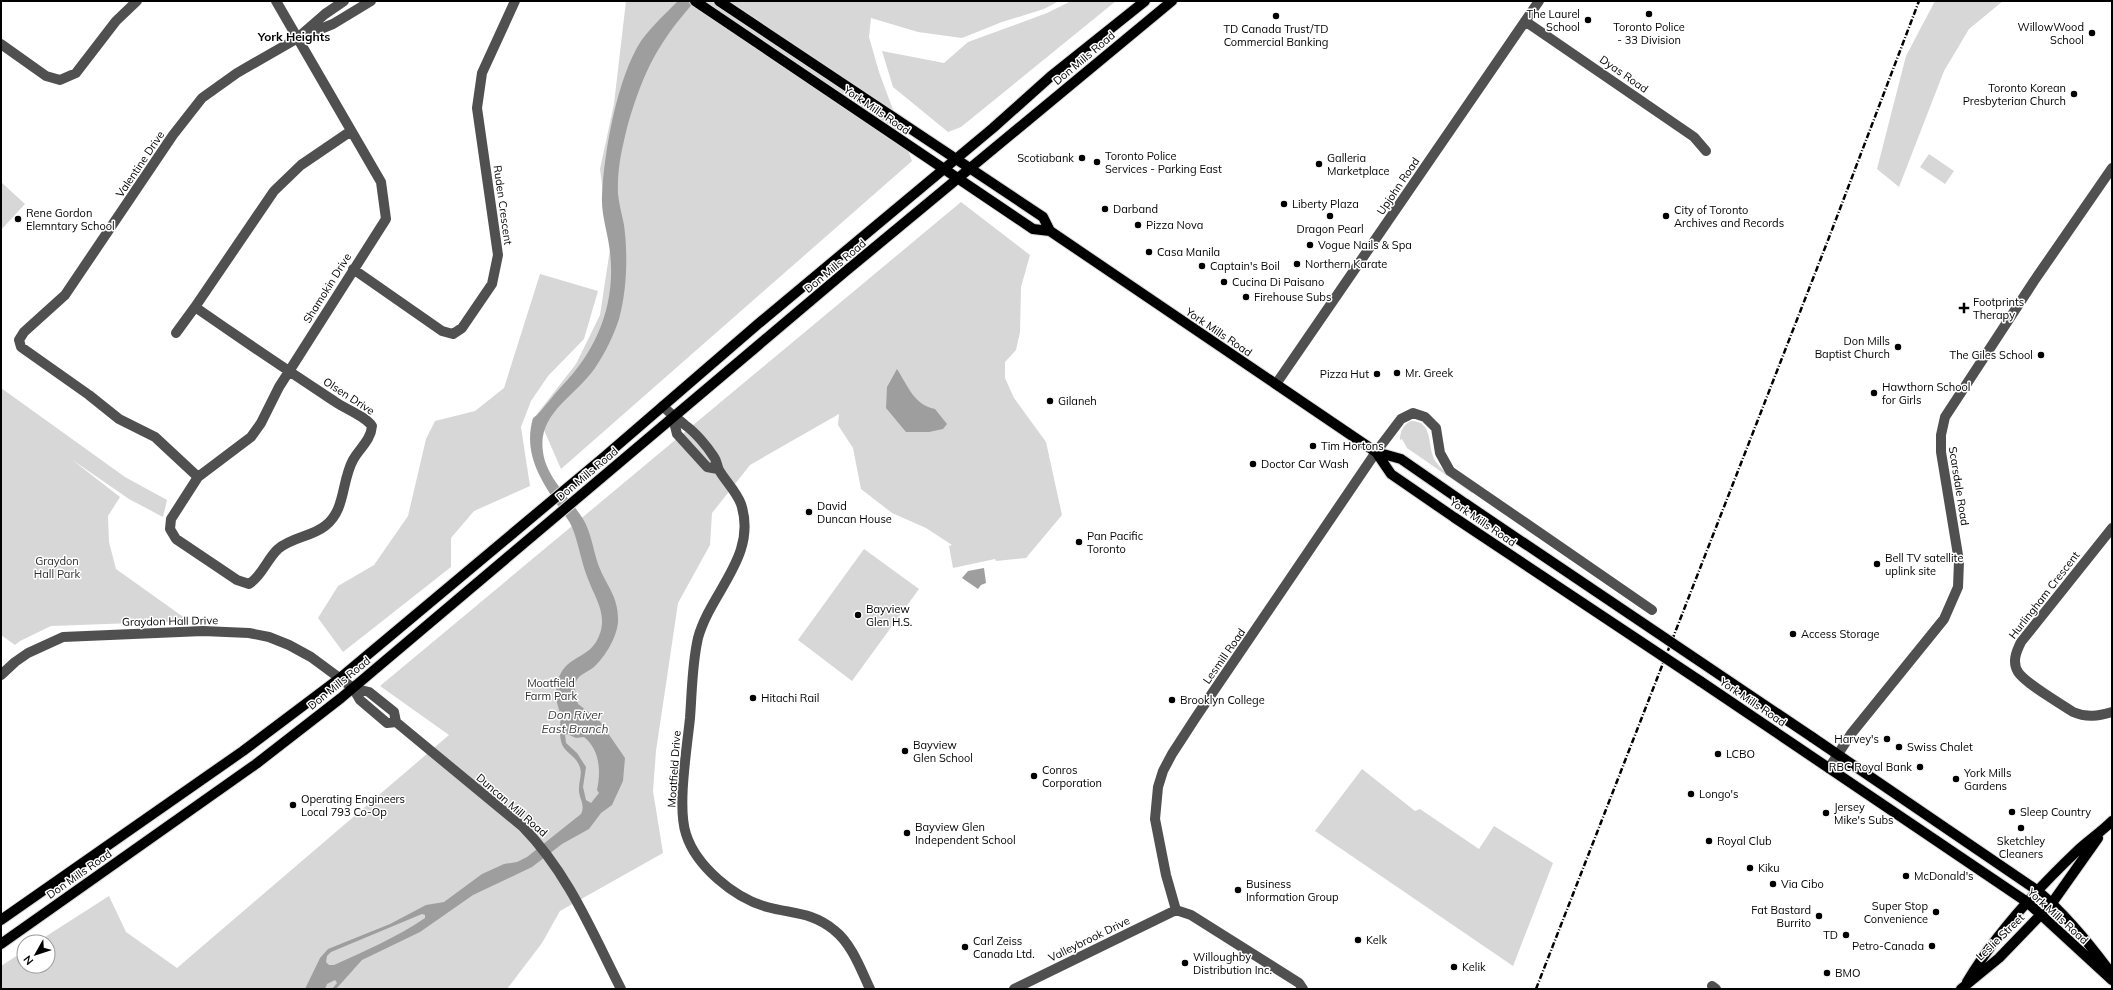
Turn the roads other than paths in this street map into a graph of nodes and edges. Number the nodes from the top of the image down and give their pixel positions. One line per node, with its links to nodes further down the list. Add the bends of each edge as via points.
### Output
1 (137, 1): 14 (street, via 116,21 76,73 60,80 46,76)
2 (276, 1): 13 (street, Shamokin Drive)
3 (344, 1): 13 (street, Valentine Drive, via 324,14)
4 (371, 1): 13 (street, Valentine Drive, via 333,24)
5 (515, 1): 25 (street, Ruden Crescent, via 482,73 477,108 498,256 492,284 462,328 453,334 442,332)
6 (695, 1): 22 (main road, York Mills Road)
7 (719, 1): 19 (main road, York Mills Road)
8 (1172, 1): 11 (main road, Don Mills Road)
9 (1539, 1): 12 (street, Upjohn Road)
10 (1141, 4): 11 (main road); 15 (main road, Don Mills Road)
11 (1148, 21): 16 (main road, Don Mills Road)
12 (1525, 21): 18 (street, Dyas Road, via 1694,137); 29 (street, Upjohn Road)
13 (298, 38): 17 (street, Shamokin Drive); 33 (street, Valentine Drive, via 236,73 202,98 65,295 24,332 19,340 21,347 119,419 155,437)
14 (1, 44)
15 (1068, 64): 16 (main road); 19 (main road, Don Mills Road)
16 (1078, 79): 20 (main road, Don Mills Road)
17 (351, 131): 25 (street, Shamokin Drive, via 381,182 386,219); 26 (street, via 301,165 274,191)
18 (1706, 151)
19 (956, 159): 20 (main road, York Mills Road); 22 (main road, Don Mills Road)
20 (970, 168): 23 (main road, Don Mills Road); 24 (main road, York Mills Road, via 1043,217)
21 (2112, 168): 41 (street, Scarsdale Road, via 1944,418 1941,447 1959,561 1957,592 1941,623)
22 (944, 169): 23 (main road, York Mills Road); 30 (main road, Don Mills Road)
23 (957, 178): 24 (main road, York Mills Road, via 1033,228); 31 (main road, Don Mills Road)
24 (1050, 231): 29 (main road, York Mills Road)
25 (353, 269): 28 (street, Shamokin Drive)
26 (195, 307): 27 (street); 28 (street, Olsen Drive)
27 (176, 333)
28 (289, 371): 33 (street, Shamokin Drive, via 251,437); 35 (street, Olsen Drive, via 349,412 363,417 372,426 369,437 348,471 337,514 323,528 288,542 277,550 256,580 249,584 237,580 176,539)
29 (1276, 384): 32 (main road, York Mills Road)
30 (663, 406): 31 (street, Moatfield Drive); 38 (main road, Don Mills Road)
31 (673, 418): 39 (main road, Don Mills Road); 56 (street, Moatfield Drive, via 687,426 716,458 718,469 740,503 744,516 745,539 741,555 713,603 698,638 682,807 685,833 701,863 740,894 765,907 819,919 835,930 848,947)
32 (1376, 452): 36 (street, York Mills Road, via 1401,419 1413,413 1425,416 1436,428 1440,453 1450,471); 41 (main road, York Mills Road, bridge, via 1401,459); 42 (main road, York Mills Road, bridge, via 1391,474); 48 (street, Lesmill Road, via 1163,771 1158,787 1155,819)
33 (198, 477): 35 (street, Shamokin Drive, via 171,520)
34 (2112, 528): 40 (street, Hurlingham Crescent, via 2021,642 2015,658 2018,672 2074,712 2093,716)
35 (170, 529)
36 (1652, 610)
37 (1, 675): 38 (street, Graydon Hall Drive, via 28,653 63,637 203,631 248,633 269,637 311,657)
38 (340, 678): 39 (street, Duncan Mill Road); 50 (main road, Don Mills Road, via 243,751)
39 (353, 688): 51 (main road, Don Mills Road, via 256,764); 55 (street, Duncan Mill Road, via 360,700 387,723 396,722 523,827 549,856 566,880)
40 (2112, 712)
41 (1837, 754): 42 (street, Scarsdale Road); 45 (main road, York Mills Road)
42 (1829, 768): 46 (main road, York Mills Road)
43 (2112, 821): 44 (main road, Leslie Street)
44 (2104, 830): 45 (main road, Leslie Street, via 2078,850); 47 (main road, Leslie Street)
45 (2038, 891): 46 (main road, Leslie Street); 47 (main road, York Mills Road)
46 (2027, 902): 49 (main road, York Mills Road); 54 (main road, Leslie Street, via 1988,949)
47 (2052, 903): 49 (main road, Leslie Street); 52 (main road, York Mills Road)
48 (1176, 910): 57 (street, Valleybrook Drive); 58 (street, via 1191,914 1299,983)
49 (2041, 914): 53 (main road, York Mills Road); 54 (main road, Leslie Street, via 1999,958)
50 (1, 920)
51 (1, 944)
52 (2112, 974)
53 (2112, 980)
54 (1964, 986)
55 (621, 989)
56 (870, 989)
57 (1014, 989)
58 (1303, 989)

